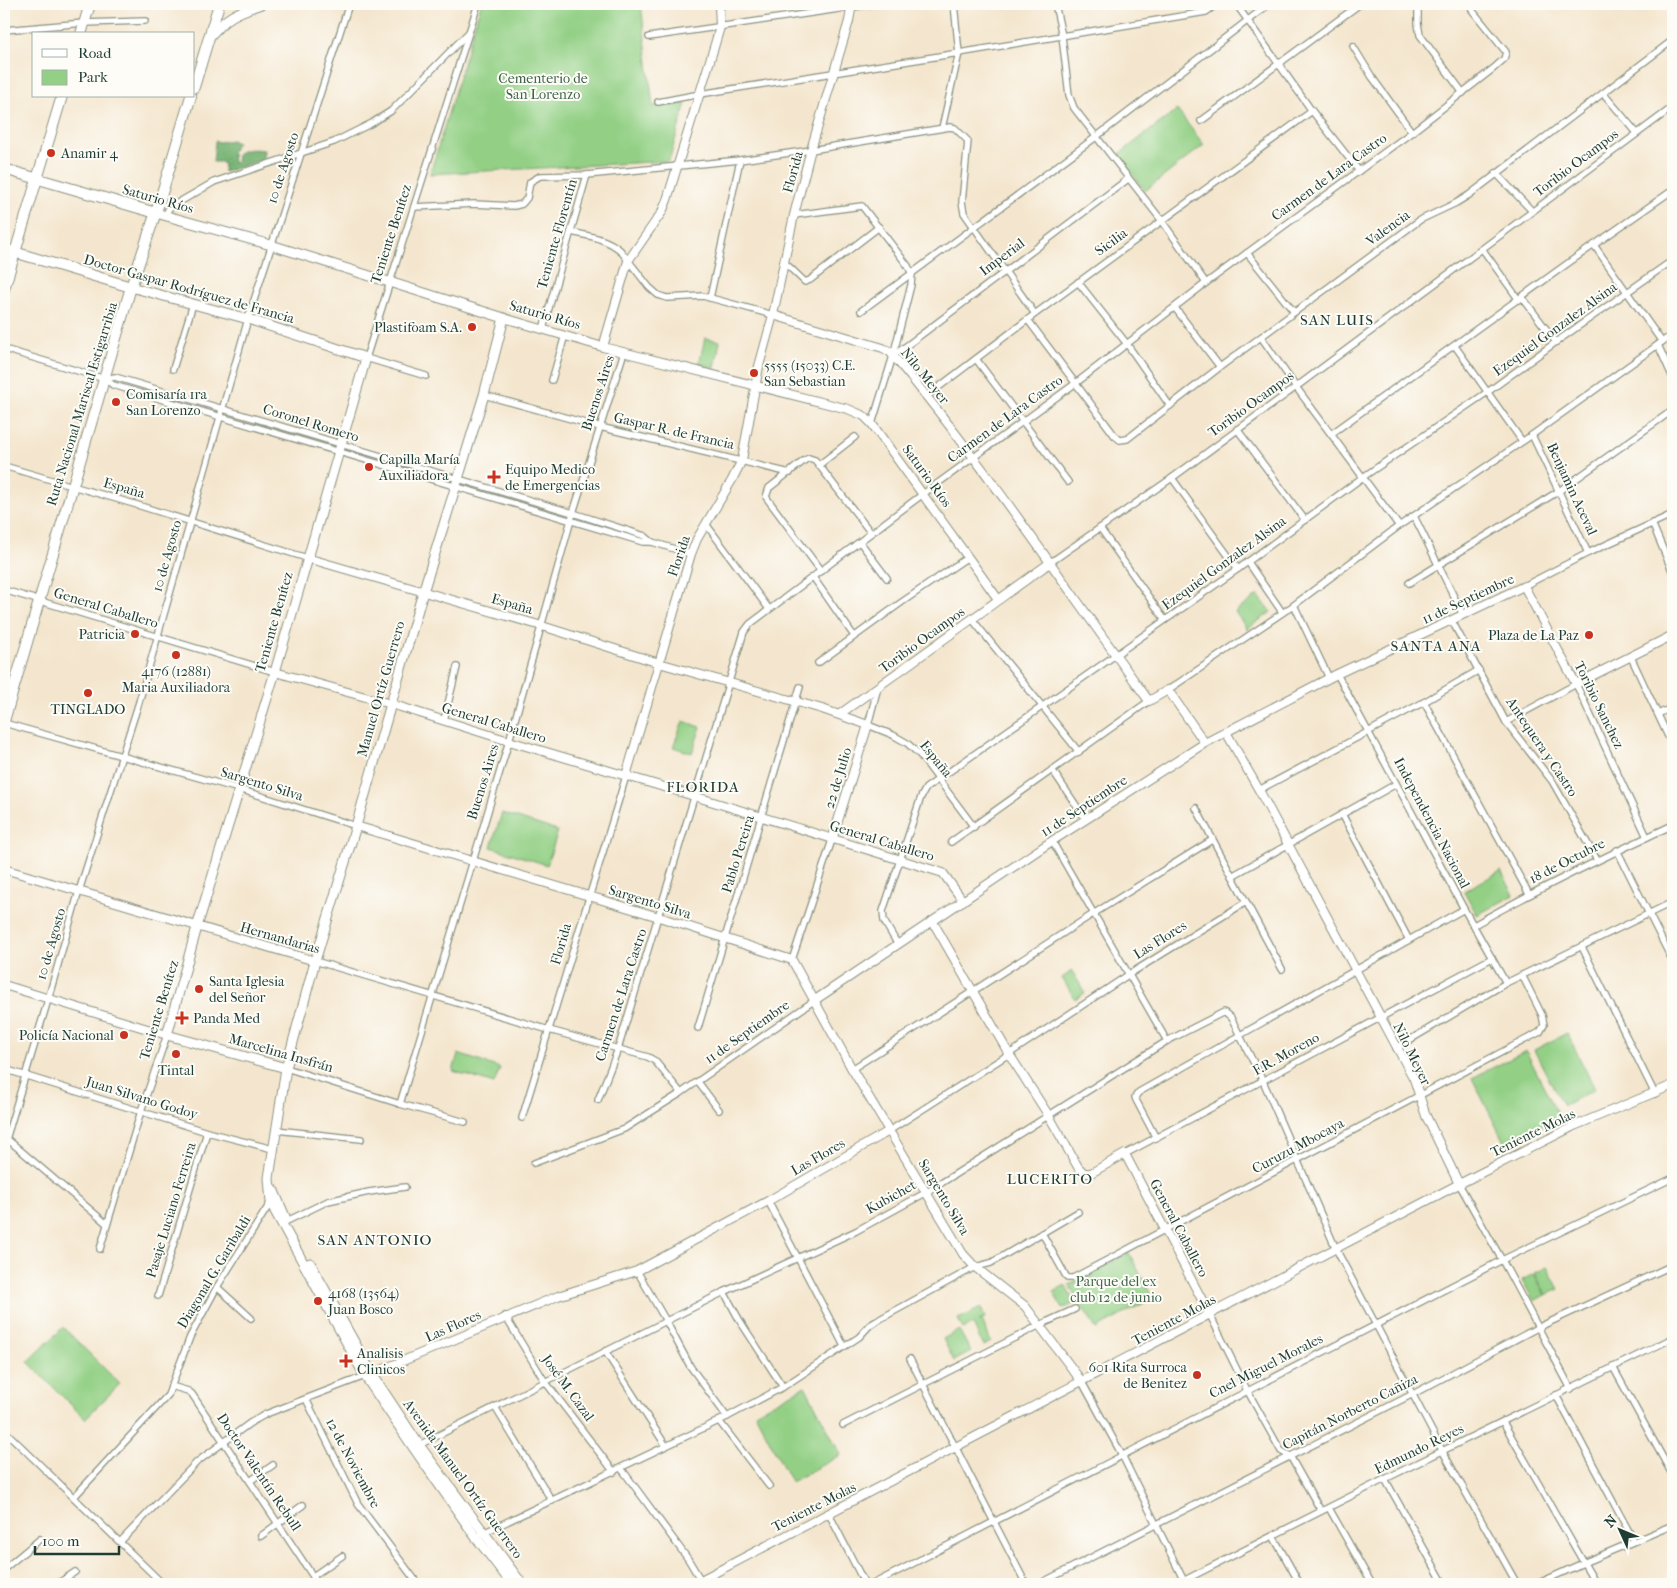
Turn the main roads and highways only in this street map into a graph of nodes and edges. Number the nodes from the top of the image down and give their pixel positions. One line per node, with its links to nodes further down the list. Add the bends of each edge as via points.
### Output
1 (90, 4): 4 (highway)
2 (219, 4): 5 (highway)
3 (261, 4): 5 (main road, via 238,11)
4 (82, 29)
5 (209, 36): 6 (highway)
6 (195, 84)
7 (61, 98): 10 (highway)
8 (190, 98): 11 (highway, Ruta Nacional Mariscal Estigarribia)
9 (4, 169): 10 (highway, Saturio Ríos)
10 (37, 178): 11 (highway, Saturio Ríos); 13 (highway)
11 (162, 210): 14 (highway, Ruta Nacional Mariscal Estigarribia); 16 (main road, Saturio Ríos)
12 (4, 249): 13 (highway, Doctor Gaspar Rodríguez de Francia)
13 (15, 252): 14 (highway, Doctor Gaspar Rodríguez de Francia); 15 (highway)
14 (131, 287): 17 (main road, Doctor Gaspar Rodríguez de Francia, via 248,319); 18 (highway, Ruta Nacional Mariscal Estigarribia)
15 (4, 289)
16 (504, 318): 20 (main road, Manuel Ortíz Guerrero)
17 (366, 358): 19 (main road, Teniente Benítez)
18 (4, 722)
19 (167, 1035): 20 (main road, Marcelina Insfrán)
20 (286, 1068): 21 (main road, Avenida Manuel Ortíz Guerrero)
21 (269, 1178): 22 (main road, Avenida Manuel Ortíz Guerrero, via 287,1221); 22 (main road, Avenida Manuel Ortíz Guerrero, via 271,1202)
22 (369, 1375): 23 (main road, Avenida Manuel Ortíz Guerrero)
23 (479, 1534): 24 (main road, Avenida Manuel Ortíz Guerrero); 25 (main road, Avenida Manuel Ortíz Guerrero)
24 (512, 1584)
25 (522, 1584)

